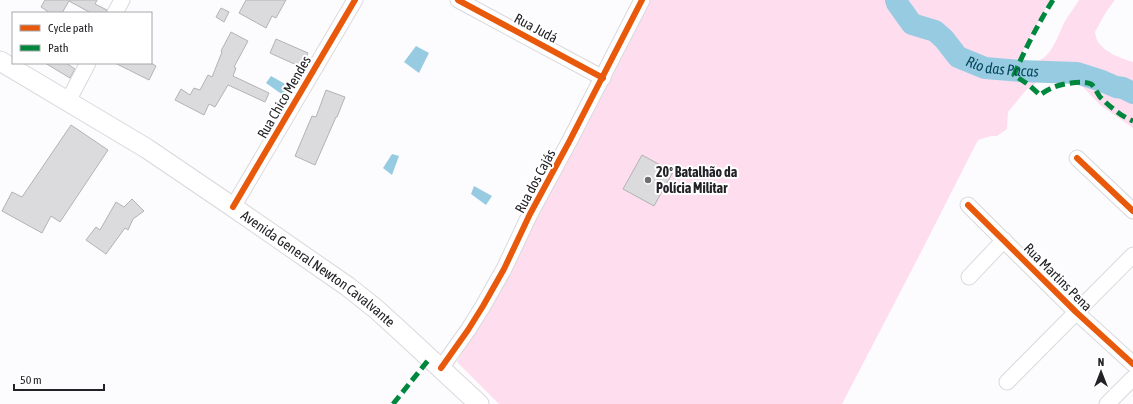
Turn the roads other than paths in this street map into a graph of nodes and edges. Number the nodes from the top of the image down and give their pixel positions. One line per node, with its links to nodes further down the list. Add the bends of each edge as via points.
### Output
1 (122, 0): 5 (street)
2 (355, 0): 12 (street, Rua Chico Mendes)
3 (458, 0): 8 (street, Rua Judá)
4 (642, 0): 8 (street, Rua dos Cajás)
5 (116, 12)
6 (0, 61): 9 (main road, Avenida General Newton Cavalvante)
7 (87, 64): 9 (street)
8 (603, 78): 19 (street, Rua dos Cajás, via 530,214 501,275 468,330)
9 (68, 101): 12 (main road, Avenida General Newton Cavalvante, via 146,148)
10 (1077, 158): 13 (street)
11 (968, 205): 14 (street, Rua Martins Pena)
12 (233, 207): 19 (main road, Avenida General Newton Cavalvante, via 364,300)
13 (1133, 211)
14 (1004, 240): 16 (street); 17 (street, Rua Martins Pena)
15 (1133, 255): 17 (street)
16 (969, 278)
17 (1076, 312): 18 (street, Rua Martins Pena); 21 (street)
18 (1133, 364)
19 (441, 368): 22 (main road, Avenida General Newton Cavalvante)
20 (1133, 378): 23 (street)
21 (1007, 382)
22 (480, 404)
23 (1107, 404)

